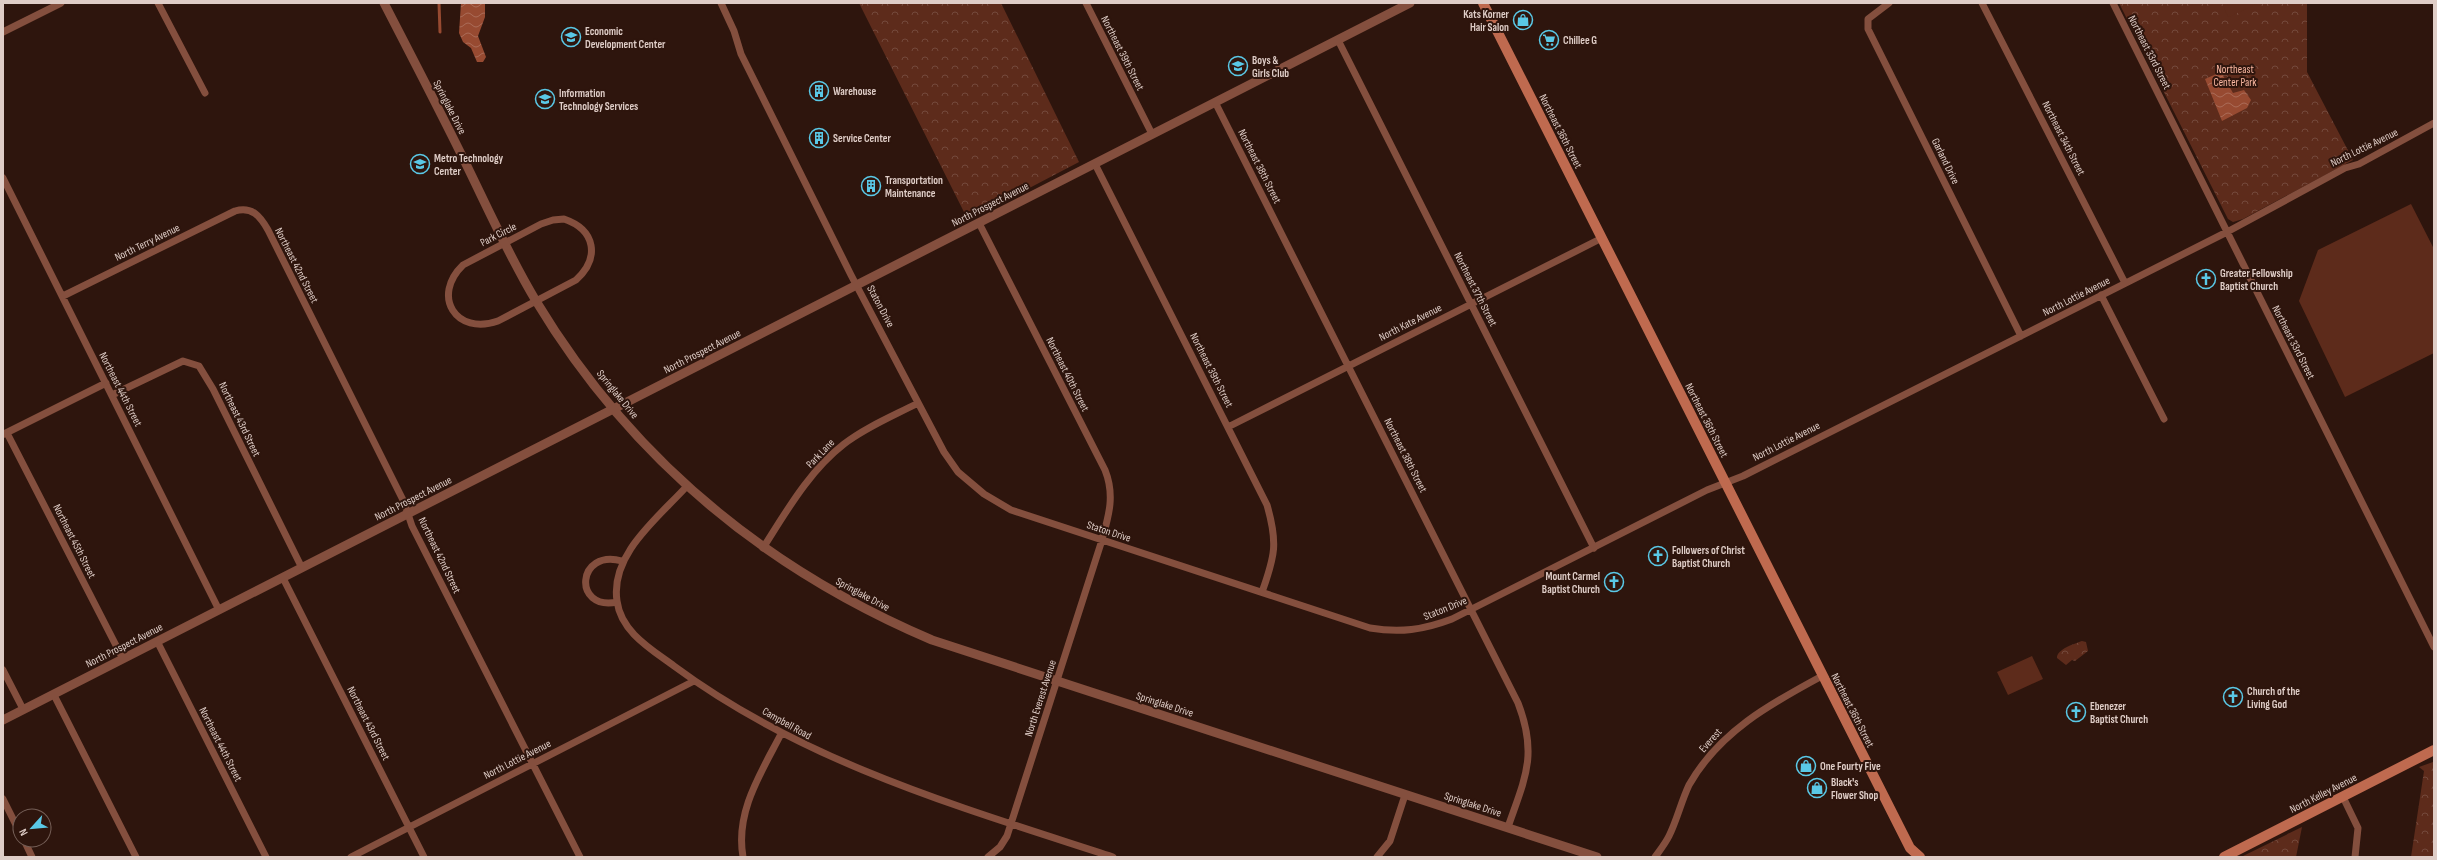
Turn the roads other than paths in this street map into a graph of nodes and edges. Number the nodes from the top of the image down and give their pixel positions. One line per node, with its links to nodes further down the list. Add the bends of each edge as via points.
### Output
1 (61, 3): 11 (street)
2 (158, 3): 13 (street)
3 (384, 3): 23 (street, Springlake Drive)
4 (721, 3): 25 (street, Staton Drive, via 732,25 741,54)
5 (1086, 3): 16 (street, Northeast 39th Street)
6 (1410, 3): 12 (street, North Prospect Avenue)
7 (1483, 3): 22 (main road, Northeast 36th Street)
8 (1889, 3): 30 (street, Garland Drive, via 1868,19 1868,29)
9 (1982, 3): 24 (street, Northeast 34th Street)
10 (2113, 3): 21 (street, Northeast 33rd Street)
11 (3, 32)
12 (1338, 40): 14 (street, North Prospect Avenue); 29 (street, Northeast 37th Street)
13 (205, 93)
14 (1215, 102): 16 (street, North Prospect Avenue); 31 (street, Northeast 38th Street)
15 (2434, 123): 21 (street, North Lottie Avenue, via 2359,164 2344,168)
16 (1152, 134): 17 (street, North Prospect Avenue)
17 (1095, 164): 20 (street, North Prospect Avenue); 37 (street, Northeast 39th Street)
18 (3, 178): 27 (street, Northeast 44th Street)
19 (242, 209): 27 (street, North Terry Avenue); 41 (street, Northeast 42nd Street, via 255,212 268,230)
20 (979, 223): 25 (street, North Prospect Avenue); 42 (street, Northeast 40th Street, via 1105,470 1112,500)
21 (2227, 232): 24 (street, North Lottie Avenue); 53 (street, Northeast 33rd Street)
22 (1602, 238): 29 (street, North Kate Avenue); 39 (main road, Northeast 36th Street)
23 (505, 243): 28 (street, Springlake Drive); 28 (street, Park Circle, via 541,224 564,219 575,223 590,240 592,250 586,271 576,280); 28 (street, Park Circle, via 463,265 454,274 448,284 447,297 452,309 460,319 472,325 486,325)
24 (2125, 283): 26 (street, North Lottie Avenue)
25 (858, 285): 34 (street, Staton Drive); 35 (street, North Prospect Avenue)
26 (2101, 295): 30 (street, North Lottie Avenue); 36 (street)
27 (63, 296): 32 (street, Northeast 44th Street)
28 (536, 301): 35 (street, Springlake Drive, via 558,336)
29 (1471, 303): 31 (street, North Kate Avenue); 44 (street, Northeast 37th Street)
30 (2021, 336): 39 (street, North Lottie Avenue)
31 (1348, 365): 37 (street, North Kate Avenue); 51 (street, Northeast 38th Street)
32 (106, 383): 33 (street, Northeast 44th Street); 38 (street)
33 (112, 395): 46 (street, Northeast 43rd Street, via 183,361 199,366); 50 (street, Northeast 44th Street)
34 (918, 403): 42 (street, Staton Drive, via 950,462 984,494 1012,510); 43 (street, Park Lane, via 867,429 843,445 810,478)
35 (614, 410): 40 (street, Springlake Drive); 41 (street, North Prospect Avenue)
36 (2164, 419)
37 (1228, 427): 48 (street, Northeast 39th Street, via 1267,505 1273,526 1275,548)
38 (5, 434): 54 (street, Northeast 45th Street)
39 (1725, 483): 44 (street, Staton Drive); 56 (main road, Northeast 36th Street)
40 (686, 486): 43 (street, Springlake Drive); 45 (street, Campbell Road, via 627,552)
41 (408, 514): 46 (street, North Prospect Avenue); 64 (street, Northeast 42nd Street)
42 (1102, 540): 48 (street, Staton Drive); 58 (street, North Everest Avenue)
43 (763, 548): 58 (street, Springlake Drive, via 832,591 904,628 960,650)
44 (1594, 548): 51 (street, Staton Drive)
45 (622, 561): 49 (street, Campbell Road, via 618,577); 49 (street, via 610,559 598,562 587,572 585,580 593,598 607,604)
46 (302, 568): 47 (street, North Prospect Avenue)
47 (283, 578): 50 (street, North Prospect Avenue); 70 (street, Northeast 43rd Street)
48 (1262, 592): 51 (street, Staton Drive, via 1370,628 1388,631 1425,629)
49 (617, 602): 57 (street, Campbell Road, via 629,629 642,643)
50 (219, 610): 52 (street, North Prospect Avenue)
51 (1471, 610): 71 (street, Northeast 38th Street, via 1518,703 1527,727 1530,752 1526,774)
52 (157, 642): 54 (street, North Prospect Avenue); 74 (street, Northeast 44th Street)
53 (2434, 647)
54 (123, 659): 59 (street, North Prospect Avenue)
55 (3, 670): 60 (street)
56 (1822, 676): 72 (main road, Northeast 36th Street); 83 (street, Everest, via 1764,708 1732,732 1690,784 1669,836)
57 (694, 681): 62 (street, Campbell Road); 64 (street, North Lottie Avenue)
58 (1057, 682): 65 (street, Springlake Drive); 69 (street, North Everest Avenue)
59 (54, 695): 60 (street, North Prospect Avenue); 73 (street)
60 (23, 710): 61 (street, North Prospect Avenue)
61 (3, 720)
62 (781, 734): 69 (street, Campbell Road, via 880,779); 78 (street, via 754,788 743,817)
63 (2434, 750): 66 (main road, North Kelley Avenue)
64 (533, 763): 70 (street, North Lottie Avenue); 77 (street, Northeast 42nd Street)
65 (1405, 795): 71 (street, Springlake Drive); 81 (street, via 1390,841)
66 (2343, 797): 85 (main road, North Kelley Avenue); 86 (street, via 2358,828)
67 (3, 799): 68 (street)
68 (12, 817)
69 (1010, 824): 79 (street, North Everest Avenue, via 1000,847); 80 (street, Campbell Road)
70 (409, 827): 75 (street, North Lottie Avenue); 76 (street, Northeast 43rd Street)
71 (1508, 828): 82 (street, Springlake Drive)
72 (1909, 853): 84 (main road, Northeast 36th Street)
73 (136, 857)
74 (266, 857)
75 (351, 857)
76 (424, 857)
77 (580, 857)
78 (743, 857)
79 (988, 857)
80 (1113, 857)
81 (1377, 857)
82 (1597, 857)
83 (1655, 857)
84 (1920, 857)
85 (2224, 857)
86 (2355, 857)

